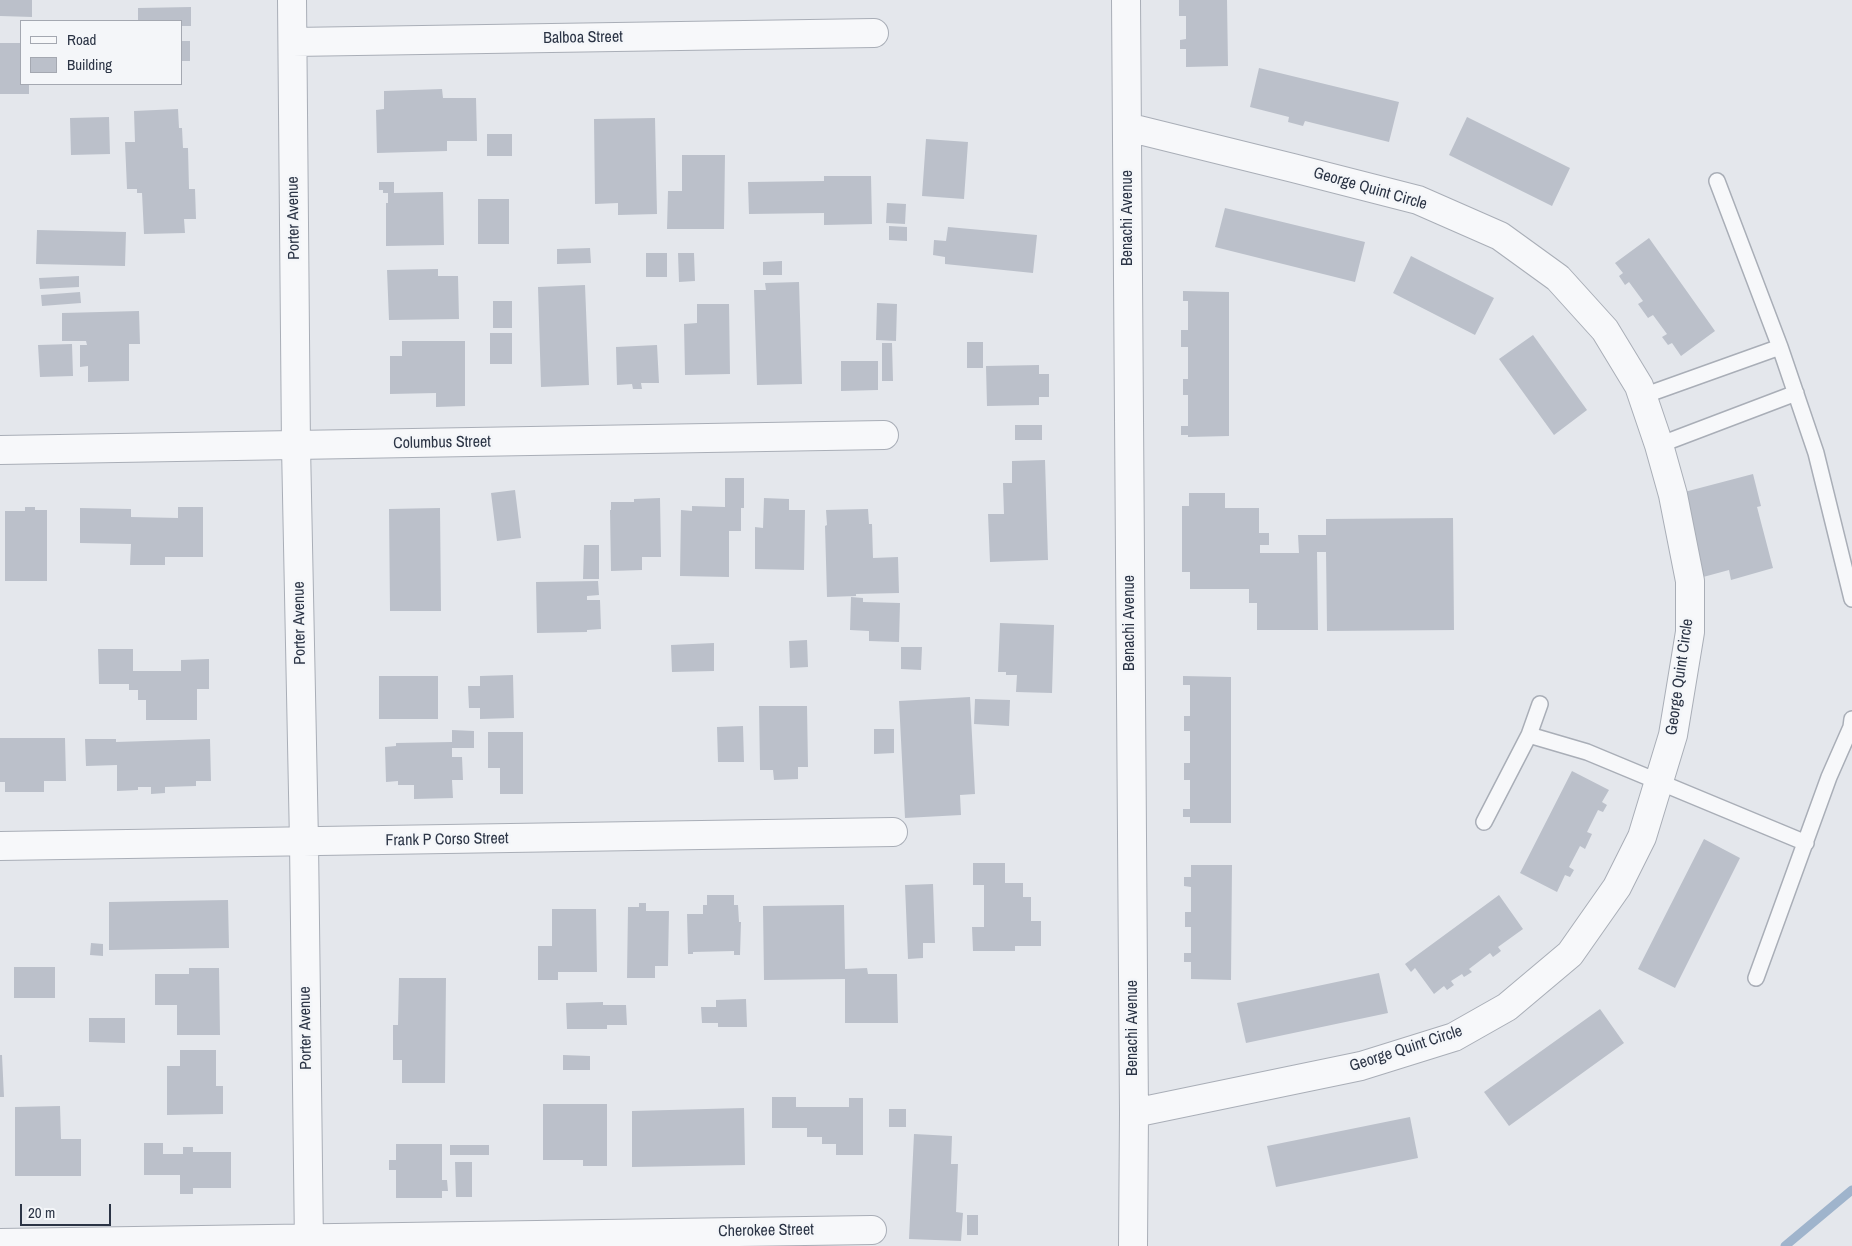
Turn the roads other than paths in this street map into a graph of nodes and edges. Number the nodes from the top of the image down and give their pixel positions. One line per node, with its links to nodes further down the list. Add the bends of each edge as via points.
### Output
1 (292, 0): 4 (street, Porter Avenue)
2 (1126, 0): 5 (street, Benachi Avenue)
3 (874, 33): 4 (street, Balboa Street)
4 (293, 42): 12 (street, Porter Avenue)
5 (1127, 127): 9 (street, George Quint Circle, via 1418,200 1500,236 1558,278 1605,330); 25 (street, Benachi Avenue)
6 (1717, 181): 7 (lane)
7 (1780, 347): 8 (lane); 9 (lane)
8 (1796, 393): 11 (lane); 14 (lane, via 1816,453)
9 (1643, 396): 11 (street, George Quint Circle)
10 (884, 435): 12 (street, Columbus Street)
11 (1659, 445): 18 (street, George Quint Circle, via 1673,495 1690,581 1690,632 1673,735)
12 (296, 446): 13 (street, Columbus Street); 21 (street, Porter Avenue)
13 (0, 450)
14 (1852, 599)
15 (1540, 704): 17 (lane)
16 (1852, 719): 22 (lane)
17 (1529, 735): 18 (lane, via 1587,752); 19 (lane)
18 (1660, 782): 22 (lane); 25 (street, George Quint Circle, via 1642,837 1617,887 1570,954 1507,1007 1454,1037 1361,1066)
19 (1484, 822)
20 (894, 832): 21 (street, Frank P Corso Street)
21 (304, 842): 23 (street, Frank P Corso Street); 28 (street, Porter Avenue)
22 (1806, 842): 24 (lane)
23 (0, 846)
24 (1756, 978)
25 (1134, 1113): 29 (street, Benachi Avenue)
26 (872, 1230): 28 (street, Cherokee Street)
27 (0, 1243): 28 (street, Cherokee Street)
28 (309, 1243)
29 (1133, 1246)

